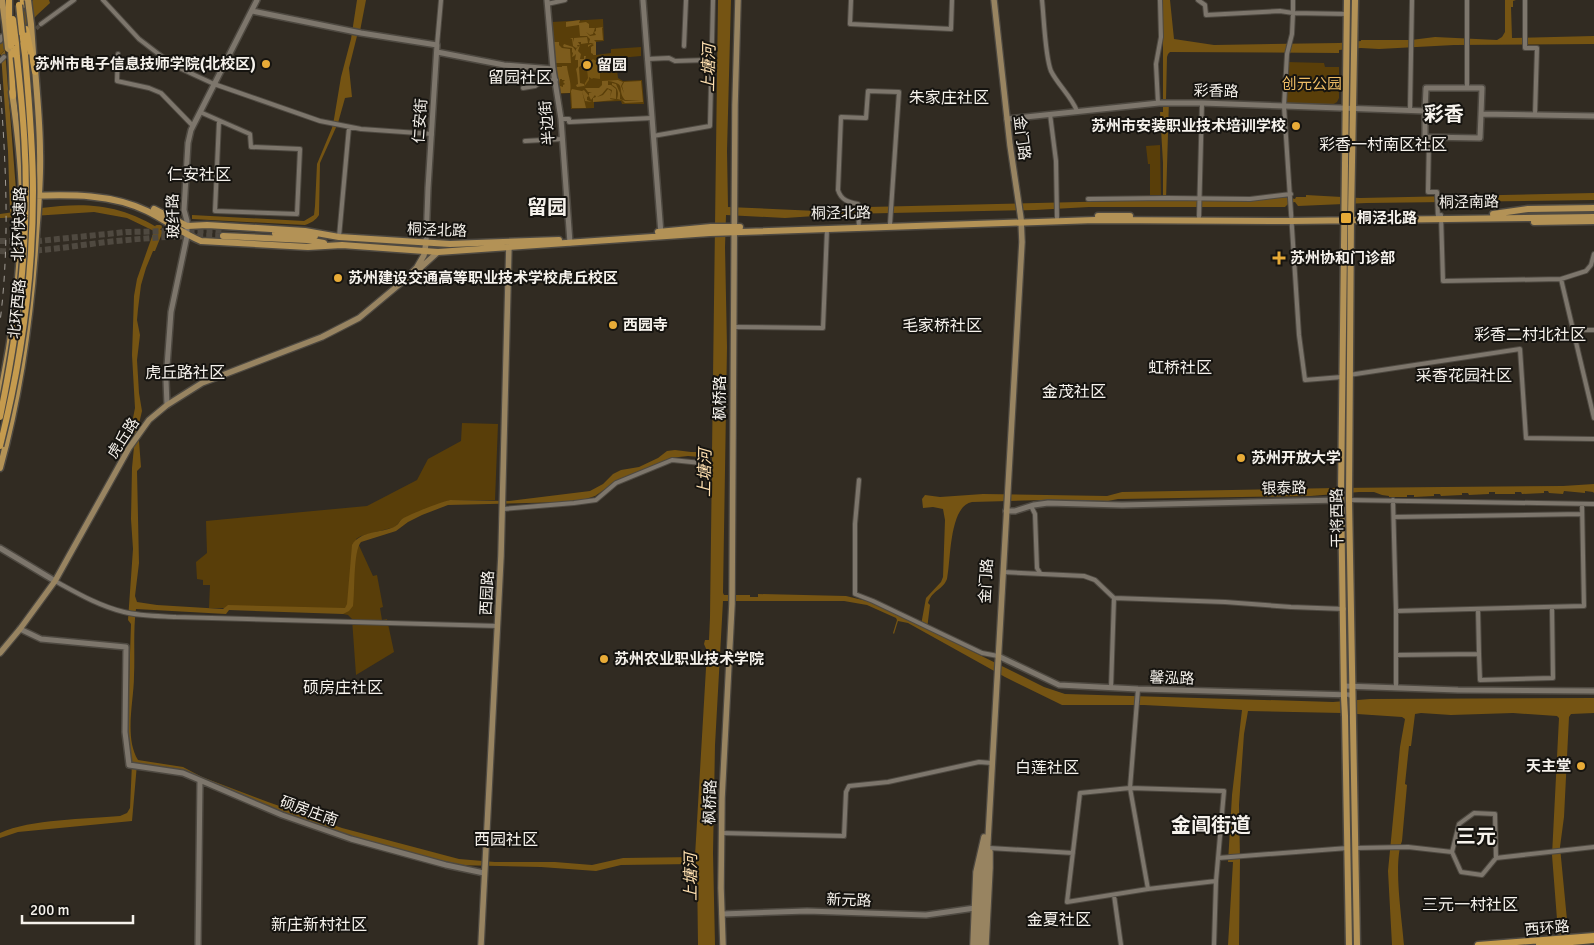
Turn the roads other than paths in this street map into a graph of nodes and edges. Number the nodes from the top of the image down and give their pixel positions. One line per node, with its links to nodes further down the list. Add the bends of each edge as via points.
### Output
1 (2, 0): 29 (main road)
2 (10, 0): 29 (highway)
3 (74, 0): 30 (street)
4 (103, 0): 44 (street, via 139,39 173,65)
5 (257, 0): 26 (street, 玻纤路)
6 (441, 0): 32 (street, 仁安街)
7 (564, 0): 25 (street)
8 (643, 0): 38 (street)
9 (686, 0): 34 (street)
10 (712, 0): 67 (street, via 710,126)
11 (738, 0): 91 (main road, 枫桥路)
12 (850, 0): 13 (street, via 850,24 952,29)
13 (952, 0)
14 (994, 0): 62 (main road, 金门路)
15 (1042, 0): 53 (street, via 1050,67)
16 (1160, 0): 49 (street, via 1161,37 1156,64)
17 (1198, 0): 27 (street, via 1205,5 1206,15)
18 (1293, 0): 27 (street)
19 (1347, 0): 28 (main road, 干将西路)
20 (1355, 0): 51 (main road, 干将西路)
21 (1412, 0): 52 (street)
22 (1467, 0): 46 (street)
23 (1525, 0): 58 (street, via 1525,48 1537,48)
24 (22, 2): 31 (highway)
25 (547, 2): 41 (street, 半边街)
26 (252, 11): 32 (street); 44 (street, 玻纤路)
27 (1293, 13): 28 (street); 50 (street, via 1291,40 1286,54)
28 (1347, 14): 51 (main road, 干将西路)
29 (9, 21): 33 (highway, bridge)
30 (41, 24)
31 (27, 28): 42 (highway); 117 (highway, 北环快速路, bridge, via 25,55 33,174 30,265 19,356)
32 (437, 45): 35 (street, 仁安街)
33 (12, 46): 47 (highway); 114 (highway, 北环快速路, bridge, via 17,57 24,126 26,224 18,316)
34 (684, 46)
35 (437, 52): 41 (street, via 504,65); 66 (street, 仁安街)
36 (118, 54): 64 (street, via 117,81 160,93)
37 (4, 57): 40 (street)
38 (647, 59): 39 (street); 60 (street)
39 (708, 60)
40 (0, 61)
41 (553, 69): 43 (street, 半边街)
42 (35, 72): 71 (main road, 北环西路)
43 (556, 80): 45 (street); 61 (street, 半边街)
44 (214, 84): 55 (street, 玻纤路); 65 (street, via 320,121)
45 (523, 88)
46 (1467, 88): 54 (street, via 1426,88); 57 (street, via 1482,88)
47 (13, 96): 72 (main road, 北环西路)
48 (1202, 102): 49 (street, 彩香路); 50 (street, 彩香路); 75 (street)
49 (1158, 103): 53 (street, 彩香路)
50 (1284, 106): 51 (street, 彩香路); 73 (street)
51 (1349, 108): 52 (street, 彩香路); 83 (main road, 干将西路); 84 (main road, 干将西路)
52 (1410, 110): 54 (street, 彩香路)
53 (1077, 111): 56 (street, 彩香路)
54 (1426, 111): 68 (street, via 1425,137)
55 (200, 112): 63 (street); 64 (street, 玻纤路)
56 (1050, 114): 62 (street, 彩香路); 82 (street, via 1056,162)
57 (1481, 114): 58 (street); 68 (street, via 1480,138)
58 (1535, 115): 59 (street)
59 (1594, 116)
60 (652, 118): 61 (street, via 569,122 569,119); 67 (street)
61 (561, 119): 69 (street, 半边街)
62 (1007, 119): 86 (main road, 金门路)
63 (219, 120): 63 (street, via 250,134 251,147 300,149 297,214 215,211)
64 (193, 126): 89 (street, 玻纤路, via 188,144 184,210)
65 (349, 127): 66 (street); 95 (street)
66 (432, 134): 97 (street, 仁安街)
67 (653, 136): 93 (street)
68 (1429, 137): 80 (street, via 1428,192 1437,192)
69 (562, 139): 70 (street); 96 (street, 半边街)
70 (525, 141)
71 (39, 193): 72 (main road, 桐泾北路); 89 (main road, 桐泾北路, via 106,193 142,204); 94 (main road, 桐泾北路, via 121,201 154,214); 109 (main road, 北环西路)
72 (22, 194): 108 (main road, 北环西路, via 18,287)
73 (1291, 198): 75 (street); 85 (street)
74 (1088, 199): 75 (street)
75 (1198, 199): 79 (street)
76 (1594, 208): 78 (main road, via 1528,208)
77 (1594, 212): 78 (main road, 桐泾南路)
78 (1493, 216): 80 (main road, 桐泾南路); 81 (main road, 桐泾南路); 87 (main road, via 1529,222)
79 (1198, 217): 82 (main road, 桐泾北路); 85 (main road, 桐泾北路)
80 (1440, 217): 84 (main road, 桐泾南路); 104 (street, via 1442,281)
81 (1594, 217)
82 (1056, 218): 86 (main road, 桐泾北路)
83 (1344, 218): 84 (main road, 桐泾南路); 85 (main road, 桐泾北路); 111 (main road, 干将西路)
84 (1351, 218): 110 (main road, 干将西路)
85 (1291, 219): 86 (main road, 桐泾北路); 111 (street, via 1305,380)
86 (1020, 220): 88 (main road, 桐泾北路); 90 (main road, 桐泾北路); 123 (main road, 金门路)
87 (1594, 221)
88 (890, 224): 90 (main road, 桐泾北路); 90 (street, via 899,92 868,91 866,118 841,117 838,190 844,200 858,204)
89 (187, 226): 94 (street, 玻纤路); 95 (main road, 桐泾北路, via 305,231)
90 (859, 227): 91 (main road, 桐泾北路); 92 (main road, 桐泾北路)
91 (734, 230): 92 (main road, 桐泾北路); 93 (main road, 桐泾北路); 105 (main road, 枫桥路)
92 (827, 230): 105 (street, via 823,328)
93 (661, 234): 96 (main road, 桐泾北路)
94 (187, 236): 99 (main road, 桐泾北路, via 211,241); 113 (street, 玻纤路, via 172,312)
95 (339, 237): 97 (main road, 桐泾北路); 99 (main road, 桐泾北路, via 223,232)
96 (570, 241): 98 (main road, 桐泾北路)
97 (426, 243): 98 (main road, 桐泾北路); 100 (main road)
98 (510, 244): 101 (main road, 桐泾北路); 124 (main road, 西园路)
99 (340, 245): 100 (main road, 桐泾北路)
100 (426, 252): 101 (main road, 桐泾北路); 103 (main road, 虎丘路)
101 (438, 252): 103 (main road)
102 (1594, 254): 104 (street, via 1586,271)
103 (407, 278): 113 (main road, 虎丘路, via 364,315 343,327 208,380)
104 (1561, 279): 106 (street)
105 (733, 327): 159 (main road, 枫桥路, via 732,604)
106 (1573, 330): 107 (street); 115 (street)
107 (1594, 330)
108 (12, 334): 109 (main road); 112 (main road, 北环西路)
109 (27, 336): 119 (main road, 北环西路, via 17,399)
110 (1349, 375): 116 (street, via 1520,349 1526,438); 121 (main road, 干将西路)
111 (1342, 377): 121 (main road, 干将西路, via 1341,486)
112 (0, 396)
113 (167, 405): 134 (main road, 虎丘路, via 132,442)
114 (0, 418)
115 (1594, 418)
116 (1594, 438)
117 (0, 446)
118 (701, 463): 124 (street, via 672,460 616,483 596,500)
119 (0, 468)
120 (858, 480): 145 (street, via 855,594)
121 (1346, 495): 122 (street, 银泰路); 127 (street, 银泰路); 137 (main road, 干将西路); 147 (main road, 干将西路)
122 (1393, 500): 125 (street, 银泰路); 130 (street)
123 (1004, 503): 128 (main road, 金门路); 145 (main road, 金门路)
124 (503, 504): 140 (main road, 西园路)
125 (1582, 504): 126 (street, 银泰路); 129 (street)
126 (1594, 504)
127 (1031, 506): 128 (street, 银泰路); 133 (street, via 1036,568)
128 (1006, 511): 132 (main road, 金门路)
129 (1582, 514): 130 (street); 136 (street, via 1584,606)
130 (1394, 517): 139 (street)
131 (0, 548): 134 (street)
132 (1003, 572): 133 (street); 145 (main road, 金门路)
133 (1040, 574): 135 (street, via 1084,576 1095,580)
134 (55, 581): 140 (street, via 86,598 127,613); 141 (main road, 虎丘路)
135 (1114, 598): 137 (street); 148 (street)
136 (1552, 608): 138 (street); 143 (street, via 1553,678 1480,680)
137 (1344, 609): 146 (main road, 干将西路)
138 (1478, 609): 139 (street); 143 (street)
139 (1396, 610): 144 (street)
140 (498, 626): 170 (main road, 西园路)
141 (20, 629): 142 (main road, 虎丘路); 155 (street, 硕房庄南, via 40,639 126,646 125,732 130,765 183,773)
142 (0, 653)
143 (1479, 654): 144 (street)
144 (1396, 655): 149 (street)
145 (996, 659): 148 (street, 馨泓路, via 1059,686); 154 (main road, 金门路)
146 (1344, 686): 147 (street); 153 (main road, 干将西路)
147 (1352, 686): 149 (street); 152 (main road, 干将西路)
148 (1111, 688): 151 (street, 馨泓路)
149 (1396, 688): 150 (street)
150 (1594, 691)
151 (1138, 692): 153 (street, 馨泓路); 156 (street)
152 (1352, 695): 153 (street, 馨泓路); 158 (main road, 干将西路)
153 (1344, 696): 157 (main road, 干将西路, bridge)
154 (990, 763): 159 (street, via 980,762 888,782 849,786 844,836); 160 (main road, 金门路)
155 (200, 781): 170 (street, 硕房庄南, via 351,840); 177 (street)
156 (1130, 788): 166 (street, via 1080,793); 167 (street, via 1224,791); 172 (street)
157 (1347, 812): 158 (main road); 163 (main road, 干将西路)
158 (1354, 812): 164 (main road, 干将西路)
159 (722, 833): 175 (main road, 枫桥路)
160 (986, 837): 162 (main road); 169 (main road, 金门路); 174 (main road, via 977,867)
161 (1594, 847): 168 (street)
162 (989, 848): 166 (street); 183 (main road)
163 (1348, 848): 164 (street); 167 (street); 186 (main road, 干将西路)
164 (1355, 848): 165 (street, via 1400,847); 187 (main road, 干将西路)
165 (1452, 852): 168 (street, via 1461,872 1482,875); 168 (street, via 1459,824 1474,813 1494,814)
166 (1073, 853): 173 (street, via 1068,902)
167 (1218, 858): 171 (street)
168 (1496, 858)
169 (984, 869): 181 (main road, 金门路); 182 (main road, 金门路)
170 (484, 873): 178 (main road, 西园路)
171 (1216, 882): 172 (street); 185 (street)
172 (1148, 889): 173 (street)
173 (1114, 895): 184 (street)
174 (974, 908): 175 (street, 新元路, via 926,915 807,911); 180 (main road)
175 (722, 914): 179 (main road, 枫桥路)
176 (1594, 937): 188 (highway); 189 (main road, 西环路); 190 (highway)
177 (198, 945)
178 (481, 945)
179 (723, 945)
180 (972, 945)
181 (977, 945)
182 (982, 945)
183 (986, 945)
184 (1121, 945)
185 (1214, 945)
186 (1350, 945)
187 (1357, 945)
188 (1478, 945)
189 (1501, 945)
190 (1539, 945)

